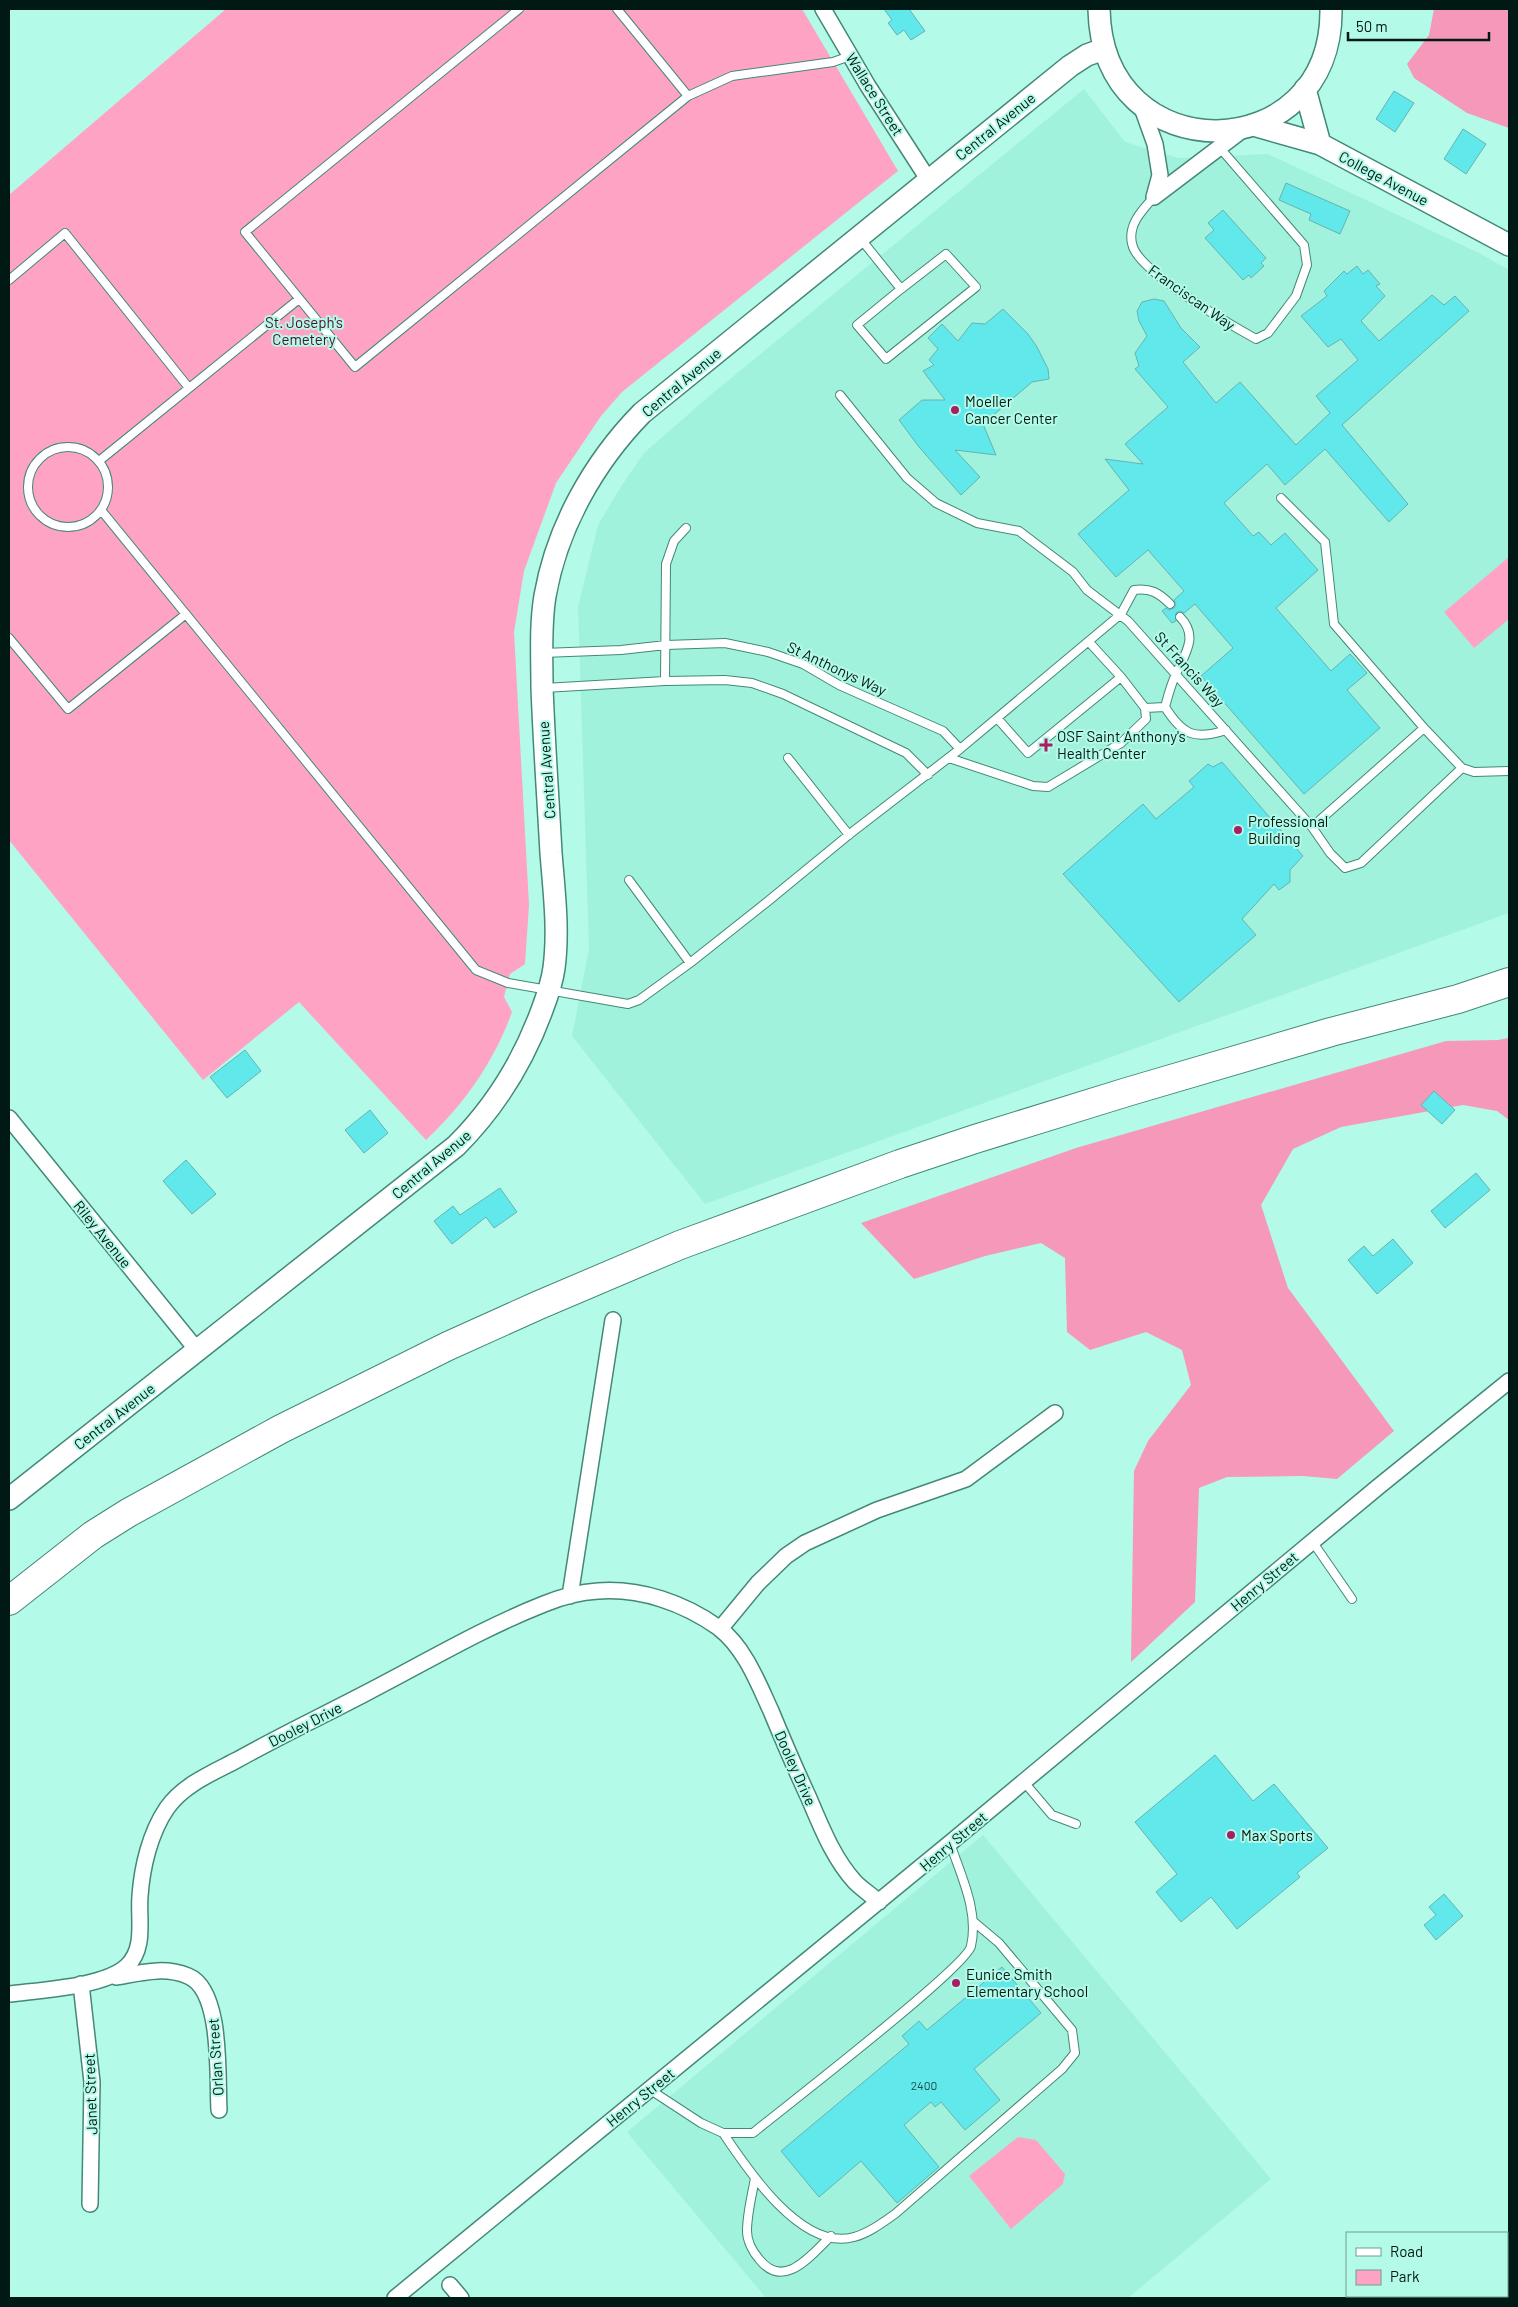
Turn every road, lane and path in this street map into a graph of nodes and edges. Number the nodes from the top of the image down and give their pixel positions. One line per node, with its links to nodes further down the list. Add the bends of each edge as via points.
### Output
1 (518, 9): 20 (lane, via 245,232)
2 (617, 9): 9 (lane)
3 (823, 9): 7 (street, Wallace Street)
4 (1099, 9): 6 (street)
5 (1331, 9): 8 (street, via 1329,41)
6 (1104, 49): 10 (street, via 1118,80); 14 (street, Central Avenue, via 1087,54 1070,66)
7 (850, 56): 9 (lane, via 833,62 732,76); 14 (street, Wallace Street)
8 (1305, 89): 11 (street, via 1287,107); 12 (street)
9 (688, 96): 20 (lane, via 355,367)
10 (1142, 105): 11 (street, via 1165,120 1191,129 1209,132); 15 (street, Franciscan Way, via 1155,144 1160,175)
11 (1249, 126): 12 (street, College Avenue); 13 (street, Franciscan Way)
12 (1320, 144): 17 (street, College Avenue)
13 (1220, 148): 15 (street, Franciscan Way); 15 (lane, Franciscan Way, via 1304,245 1306,266 1296,296 1268,333 1256,339 1170,284 1141,261 1133,246 1135,218)
14 (928, 179): 16 (street, Central Avenue)
15 (1154, 197)
16 (858, 236): 19 (lane); 34 (street, Central Avenue, via 642,413 622,433 576,503 555,558 545,595)
17 (1509, 245)
18 (9, 280): 21 (lane, via 65,233)
19 (902, 289): 19 (lane, via 857,325 886,358 976,287 946,254)
20 (299, 299): 21 (lane)
21 (189, 388): 23 (lane)
22 (840, 395): 29 (lane, St Francis Way, via 906,478 936,504 977,523 1019,531 1073,572 1087,590)
23 (99, 461): 25 (lane, via 106,472 108,485 107,498); 25 (lane, via 76,448 57,449 40,459 28,482 34,508 54,525 80,526)
24 (1281, 498): 42 (lane, via 1325,542 1334,624)
25 (101, 510): 28 (lane)
26 (686, 528): 33 (lane, via 674,541 666,564)
27 (1170, 604): 29 (lane, via 1148,588 1134,590)
28 (186, 614): 31 (lane, via 68,709); 55 (lane, via 476,970 508,982)
29 (1121, 614): 32 (lane); 35 (lane, St Francis Way)
30 (1180, 617): 35 (lane, via 1190,634 1187,656)
31 (9, 638)
32 (1089, 642): 36 (lane); 41 (lane)
33 (666, 645): 34 (lane, St Anthonys Way); 37 (lane); 44 (lane, St Anthonys Way, via 725,643 803,664 839,685 943,732)
34 (542, 653): 38 (street, Central Avenue)
35 (1176, 674): 39 (lane); 43 (lane, St Francis Way)
36 (1121, 677): 40 (lane); 41 (lane, via 1028,753)
37 (665, 681): 38 (lane); 49 (lane, via 725,680 752,683 783,694 906,753)
38 (542, 688): 55 (street, Central Avenue, via 556,930 554,969)
39 (1165, 707): 40 (lane); 43 (lane, via 1176,724 1188,733 1209,736)
40 (1145, 708): 46 (lane, via 1146,719 1121,743 1048,787 1032,786)
41 (997, 718): 44 (lane)
42 (1424, 728): 47 (lane); 50 (lane)
43 (1226, 730): 50 (lane, St Francis Way)
44 (960, 749): 46 (lane)
45 (788, 758): 51 (lane)
46 (949, 758): 49 (lane)
47 (1462, 768): 48 (lane, via 1474,772); 50 (lane, St Francis Way, via 1360,863 1345,868)
48 (1509, 771)
49 (928, 775): 51 (lane)
50 (1312, 827)
51 (849, 835): 53 (lane)
52 (629, 880): 53 (lane)
53 (690, 963): 55 (lane, via 639,1000 628,1004)
54 (1509, 982): 65 (highway, via 1458,1000 1331,1032 975,1139 680,1245 448,1346 281,1429 100,1531)
55 (548, 990): 58 (street, Central Avenue, via 520,1061 489,1111 463,1140)
56 (9, 1118): 58 (street, Riley Avenue)
57 (613, 1320): 63 (street)
58 (197, 1350): 61 (street, Central Avenue)
59 (1509, 1381): 62 (street, Henry Street)
60 (1054, 1413): 66 (street, via 966,1479 877,1510 804,1542 758,1583)
61 (9, 1499)
62 (1312, 1541): 64 (lane); 67 (street, Henry Street)
63 (570, 1596): 66 (street, Dooley Drive, via 596,1591 639,1592 665,1600); 72 (street, Dooley Drive, via 504,1622 283,1734 193,1783 178,1795 154,1833 145,1862 139,1943 135,1957)
64 (1352, 1599)
65 (9, 1601)
66 (720, 1629): 70 (street, Dooley Drive, via 746,1660 840,1862 856,1882)
67 (1024, 1782): 68 (lane, via 1052,1815); 69 (street, Henry Street)
68 (1076, 1824)
69 (950, 1843): 70 (street, Henry Street); 71 (lane)
70 (879, 1902): 75 (street, Henry Street)
71 (974, 1922): 77 (lane, via 971,1949 949,1973 752,2134); 80 (lane, via 999,1943 1072,2030 1075,2053 1062,2069 894,2214 853,2238)
72 (107, 1979): 73 (street, Dooley Drive); 76 (street, Orlan Street, via 163,1971 190,1976 198,1982 213,2016)
73 (81, 1984): 74 (street, Dooley Drive); 79 (street, Janet Street, via 92,2082)
74 (9, 1994)
75 (650, 2089): 77 (lane, via 701,2123); 82 (street, Henry Street)
76 (219, 2110)
77 (723, 2133): 78 (lane)
78 (755, 2178): 80 (lane, via 781,2209 813,2231); 80 (lane, via 747,2233 752,2252 763,2265 777,2272 798,2267)
79 (90, 2204)
80 (831, 2236)
81 (450, 2285): 83 (street)
82 (395, 2298)
83 (461, 2298)

